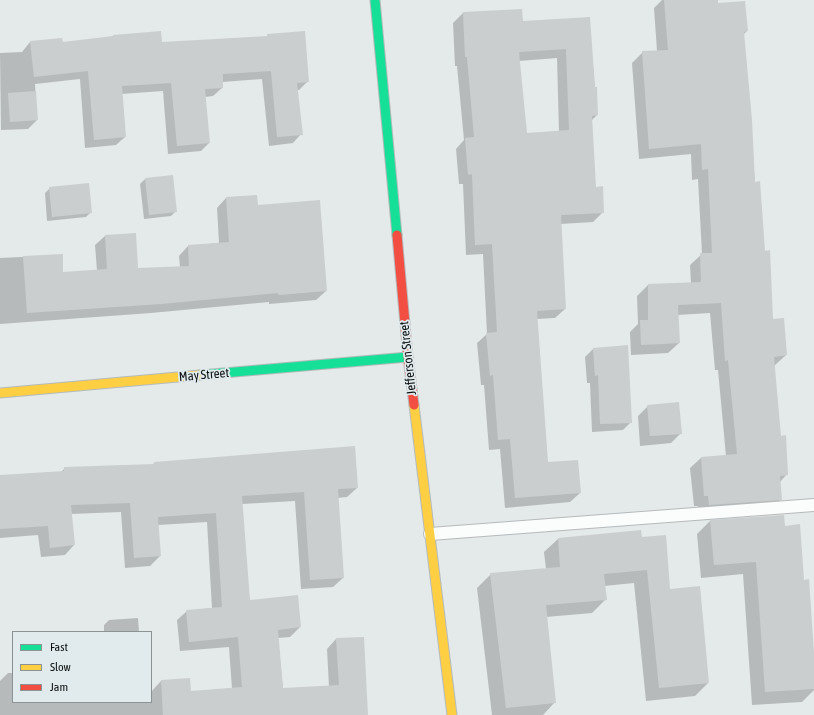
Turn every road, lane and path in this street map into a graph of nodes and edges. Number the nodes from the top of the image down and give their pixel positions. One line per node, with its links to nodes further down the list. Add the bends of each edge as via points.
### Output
1 (375, 0): 2 (street, Jefferson Street)
2 (408, 358): 3 (street, May Street); 5 (street, Jefferson Street)
3 (0, 393)
4 (814, 505): 5 (lane)
5 (430, 534): 6 (street, Jefferson Street)
6 (452, 715)

